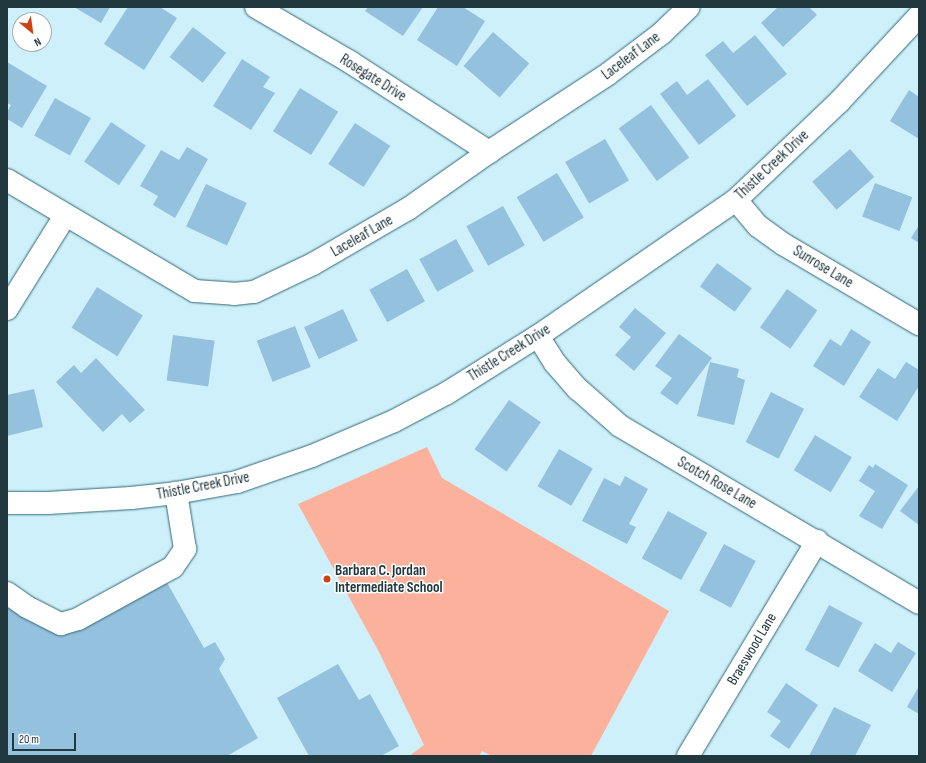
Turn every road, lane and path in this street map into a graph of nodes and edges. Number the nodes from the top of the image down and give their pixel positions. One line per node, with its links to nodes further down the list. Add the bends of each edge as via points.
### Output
1 (256, 7): 4 (street, Rosegate Drive, via 350,62)
2 (689, 7): 4 (street, Laceleaf Lane, via 662,33 608,74)
3 (917, 23): 6 (street, Thistle Creek Drive)
4 (489, 152): 7 (street, Laceleaf Lane, via 401,213 313,264 254,292 234,294 195,291)
5 (7, 180): 7 (street, Laceleaf Lane)
6 (736, 200): 9 (street, Sunrose Lane, via 758,226 783,244); 10 (street, Thistle Creek Drive)
7 (65, 216): 8 (street)
8 (7, 309)
9 (919, 324)
10 (538, 336): 11 (street, Thistle Creek Drive, via 446,393 352,440 237,482); 13 (street, Scotch Rose Lane, via 555,363 578,389 620,426)
11 (176, 493): 12 (street, Thistle Creek Drive, via 48,503); 14 (street, via 185,549 173,566 78,619 61,624 27,607)
12 (7, 503)
13 (816, 541): 15 (street, Scotch Rose Lane); 16 (street, Braeswood Lane)
14 (7, 593)
15 (919, 603)
16 (692, 755)

